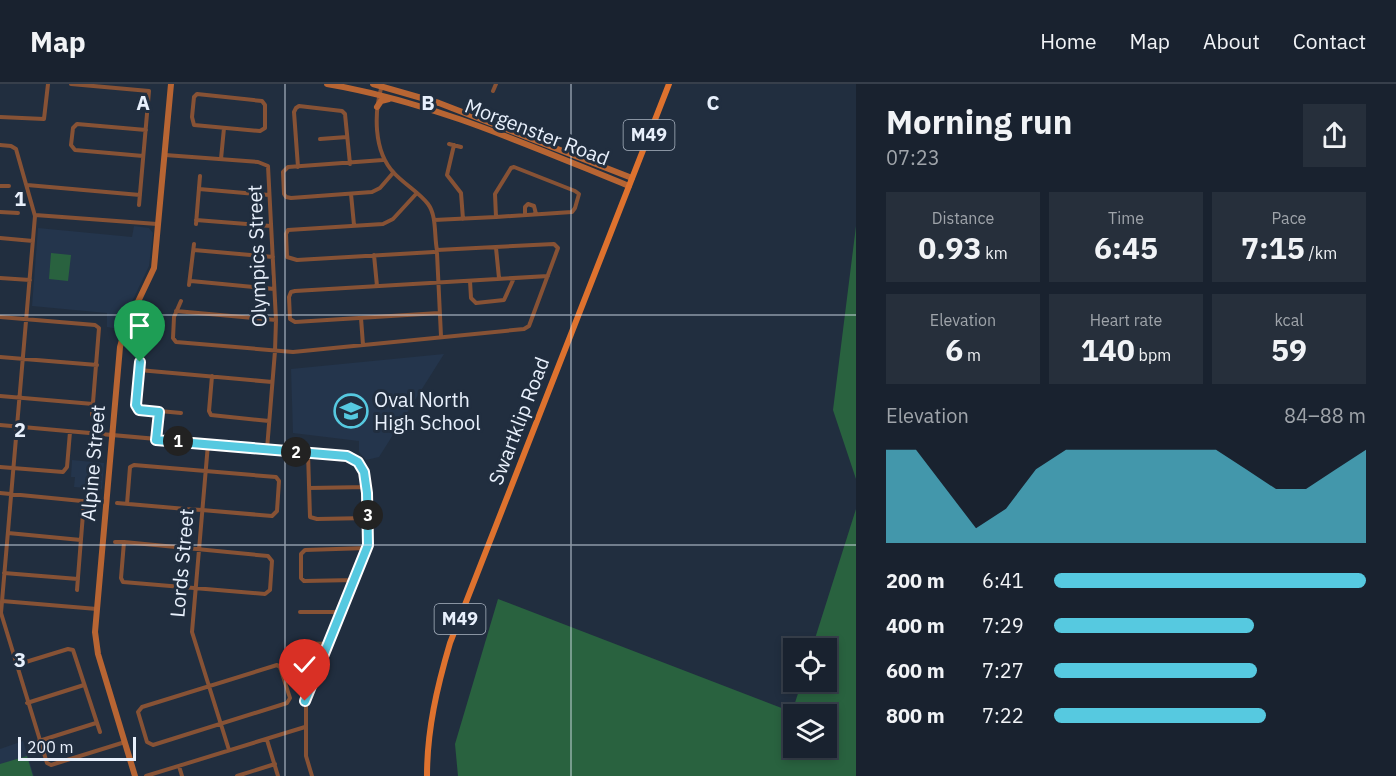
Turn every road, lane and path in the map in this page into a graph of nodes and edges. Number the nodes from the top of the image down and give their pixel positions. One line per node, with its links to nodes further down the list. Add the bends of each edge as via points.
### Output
1 (48, 84): 15 (street, via 44,119)
2 (71, 84): 10 (street)
3 (171, 84): 24 (street, Alpine Street)
4 (327, 84): 12 (street, Morgenster Road)
5 (373, 84): 9 (street, Morgenster Road)
6 (496, 84): 11 (street)
7 (669, 84): 32 (main road, Swartklip Road / M49)
8 (150, 85): 10 (street)
9 (382, 85): 12 (street); 32 (street, Morgenster Road, via 439,103)
10 (149, 91): 17 (street)
11 (493, 91)
12 (379, 95): 13 (street, Morgenster Road); 14 (street)
13 (405, 101): 14 (street, via 386,99); 36 (street, Morgenster Road)
14 (377, 107): 27 (street)
15 (0, 117)
16 (224, 128): 16 (street, via 263,130 263,102 195,95 193,124); 26 (street)
17 (146, 130): 25 (street); 25 (street, via 77,124 72,136 75,150)
18 (347, 137): 19 (street); 28 (street); 29 (street, via 342,111 298,107 294,112)
19 (320, 139)
20 (449, 144): 22 (street)
21 (0, 145): 33 (street, via 16,149)
22 (454, 145): 23 (street); 49 (street, via 447,175 461,193)
23 (461, 147)
24 (165, 155): 26 (street, Olympics Street); 51 (street, Alpine Street)
25 (143, 156): 40 (street)
26 (221, 159): 41 (street, Olympics Street, via 266,164)
27 (383, 160): 28 (street); 30 (street)
28 (350, 164): 29 (street)
29 (298, 166): 38 (street, via 283,171 286,197)
30 (393, 173): 38 (street, via 375,192); 39 (street)
31 (200, 176): 37 (street)
32 (632, 178): 36 (main road, Swartklip Road / M49)
33 (27, 185): 40 (street); 47 (street)
34 (0, 186): 35 (street)
35 (9, 186)
36 (629, 186): 153 (main road, Swartklip Road / M49, via 450,643 435,698)
37 (199, 189): 41 (street); 53 (street, via 196,222)
38 (351, 194): 52 (street)
39 (416, 194): 50 (street, via 429,205); 52 (street, via 389,221)
40 (140, 195): 42 (street)
41 (269, 195): 53 (street, Olympics Street)
42 (139, 205)
43 (0, 212): 44 (street)
44 (18, 213)
45 (525, 214): 46 (street); 46 (street, via 525,207 530,204); 48 (street)
46 (536, 214): 48 (street, via 572,212 579,194 514,167 495,194)
47 (35, 215): 51 (street); 55 (street)
48 (496, 216): 49 (street)
49 (463, 219): 50 (street)
50 (434, 220): 59 (street)
51 (159, 224): 98 (street, Alpine Street, via 153,272 120,342)
52 (354, 225): 60 (street, via 288,230 287,257 293,260)
53 (271, 226): 61 (street, Olympics Street)
54 (0, 238): 55 (street)
55 (33, 241): 66 (street)
56 (194, 244): 58 (street)
57 (496, 248): 59 (street); 62 (street, via 555,245 558,250); 64 (street)
58 (194, 250): 61 (street); 70 (street, via 190,283)
59 (435, 251): 60 (street); 68 (street)
60 (375, 255): 69 (street)
61 (273, 257): 70 (street, Olympics Street)
62 (548, 276): 65 (street); 78 (street, via 526,329)
63 (0, 278): 66 (street)
64 (498, 278): 65 (street); 67 (street)
65 (514, 278): 67 (street, via 504,300 476,303 471,298)
66 (30, 280): 76 (street)
67 (470, 280): 68 (street)
68 (437, 282): 69 (street); 73 (street)
69 (376, 286): 75 (street, via 289,294 293,322)
70 (274, 289): 77 (street, Olympics Street)
71 (181, 301): 72 (street)
72 (176, 311): 77 (street); 80 (street, via 176,342)
73 (439, 313): 75 (street); 78 (street)
74 (0, 317): 76 (street)
75 (361, 318): 79 (street)
76 (26, 319): 82 (street); 84 (street, via 97,327)
77 (276, 320): 80 (street, Olympics Street)
78 (441, 336): 79 (street)
79 (363, 345): 80 (street)
80 (275, 351): 87 (street, Olympics Street)
81 (0, 357): 82 (street)
82 (23, 359): 84 (street); 89 (street)
83 (140, 362): 85 (street)
84 (97, 364): 90 (street)
85 (139, 370): 86 (street); 91 (street, via 136,407)
86 (212, 376): 87 (street); 94 (street, via 211,415)
87 (272, 382): 94 (street, Olympics Street)
88 (0, 396): 89 (street)
89 (19, 398): 90 (street); 96 (street)
90 (93, 404): 93 (street)
91 (159, 412): 92 (street); 99 (street)
92 (181, 413)
93 (92, 416)
94 (269, 421): 101 (street, Olympics Street)
95 (0, 425): 96 (street)
96 (17, 427): 97 (street); 104 (street)
97 (70, 432): 98 (street); 104 (street, via 63,472)
98 (111, 436): 99 (street); 128 (street, Alpine Street)
99 (156, 440): 100 (street)
100 (208, 444): 101 (street); 105 (street, Lords Street)
101 (267, 449): 102 (street)
102 (308, 453): 106 (street, via 347,456 358,462); 107 (street)
103 (0, 467): 104 (street)
104 (13, 468): 109 (street)
105 (205, 470): 113 (street, via 132,465); 114 (street, Lords Street); 114 (street, via 277,478 277,511 270,516)
106 (366, 487): 107 (street); 115 (street)
107 (309, 488): 115 (street, via 312,519)
108 (0, 493): 109 (street)
109 (11, 494): 110 (street); 116 (street)
110 (84, 501): 111 (street); 117 (street)
111 (92, 501)
112 (117, 503): 113 (street)
113 (127, 504): 114 (street)
114 (202, 510): 121 (street, Lords Street)
115 (368, 518): 120 (street)
116 (8, 533): 117 (street); 122 (street)
117 (81, 540): 123 (street)
118 (115, 542): 119 (street)
119 (124, 542): 121 (street); 125 (street, via 123,582)
120 (367, 548): 124 (street); 124 (street, via 304,550 301,554 304,581)
121 (198, 549): 125 (street, Lords Street); 125 (street, via 271,557 270,590 265,594)
122 (4, 573): 123 (street); 127 (street)
123 (78, 579): 126 (street)
124 (355, 580): 130 (street)
125 (195, 588): 135 (street, Lords Street, via 192,632)
126 (77, 591)
127 (2, 601): 128 (street); 133 (street, via 1,616)
128 (97, 609): 143 (street, Alpine Street, via 97,650)
129 (300, 612): 130 (street)
130 (342, 612): 132 (street)
131 (300, 643): 132 (street)
132 (328, 644): 139 (street, via 306,698)
133 (16, 665): 134 (street, via 70,649); 136 (street)
134 (84, 686): 136 (street); 137 (street)
135 (209, 686): 138 (street, Lords Street); 138 (street, via 276,665 289,694 287,703); 138 (street, via 142,707 138,712 147,742 153,745)
136 (27, 703): 142 (street)
137 (96, 723): 140 (street); 142 (street)
138 (220, 723): 144 (street, Lords Street)
139 (304, 728): 141 (street); 152 (street, via 306,759)
140 (100, 732)
141 (267, 740): 144 (street); 145 (street)
142 (39, 741): 143 (street, via 45,762 50,765)
143 (124, 742): 147 (street, Alpine Street)
144 (229, 750): 146 (street)
145 (274, 764): 150 (street); 151 (street)
146 (179, 766): 148 (street); 149 (street)
147 (135, 776)
148 (146, 776)
149 (182, 776)
150 (237, 776)
151 (278, 776)
152 (312, 776)
153 (427, 776)

